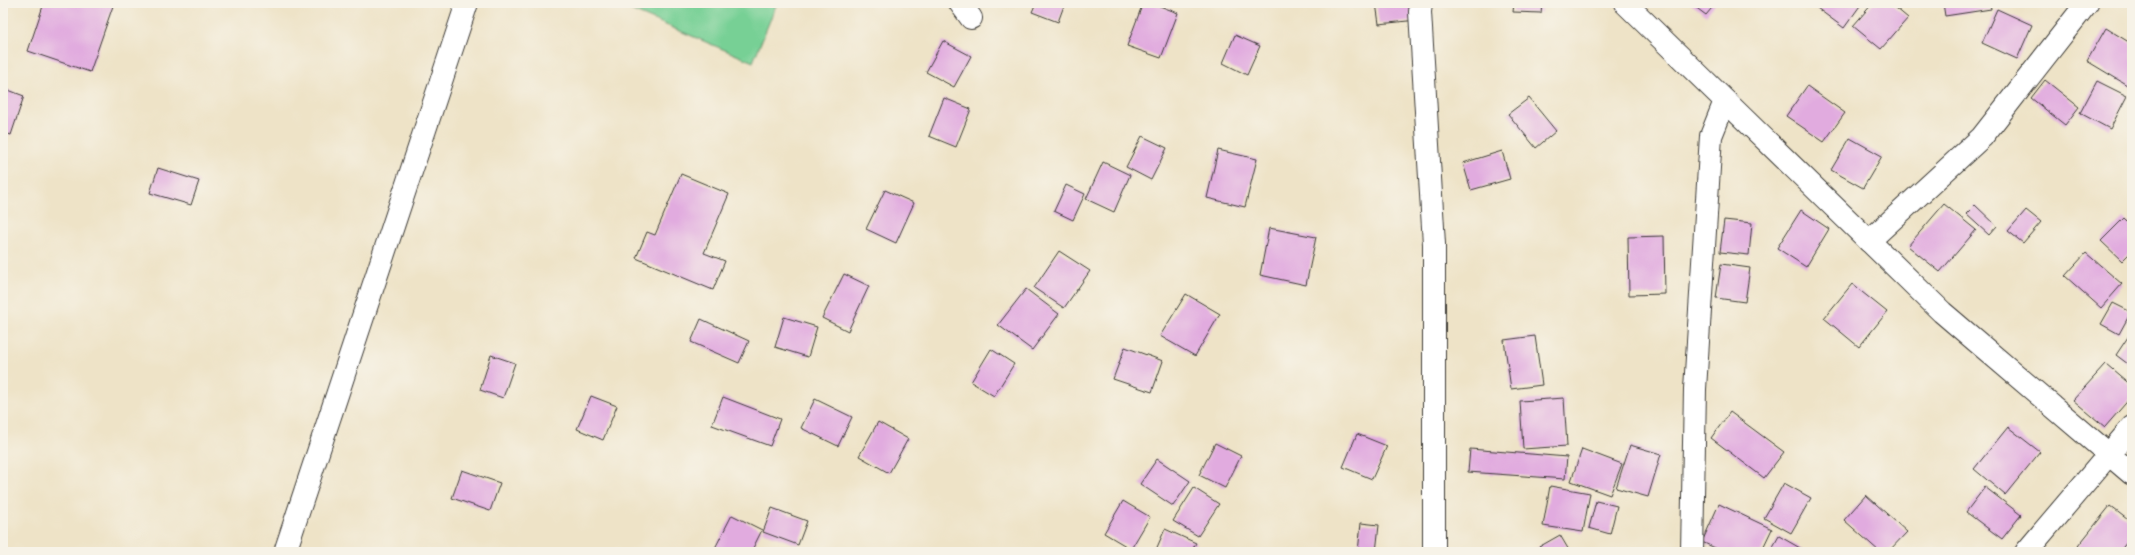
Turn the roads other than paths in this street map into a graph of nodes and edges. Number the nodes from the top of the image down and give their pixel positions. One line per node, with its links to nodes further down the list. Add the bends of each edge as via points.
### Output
1 (467, 3): 10 (street)
2 (1422, 3): 11 (street, via 1420,12 1434,244)
3 (1625, 3): 5 (street)
4 (2087, 3): 6 (street, via 1982,137)
5 (1725, 101): 6 (street); 12 (street, via 1711,136 1695,390)
6 (1869, 240): 8 (street, via 1942,312)
7 (2132, 427): 8 (street)
8 (2108, 453): 9 (street); 13 (street)
9 (2132, 474)
10 (285, 552)
11 (1434, 552)
12 (1692, 552)
13 (2026, 552)

